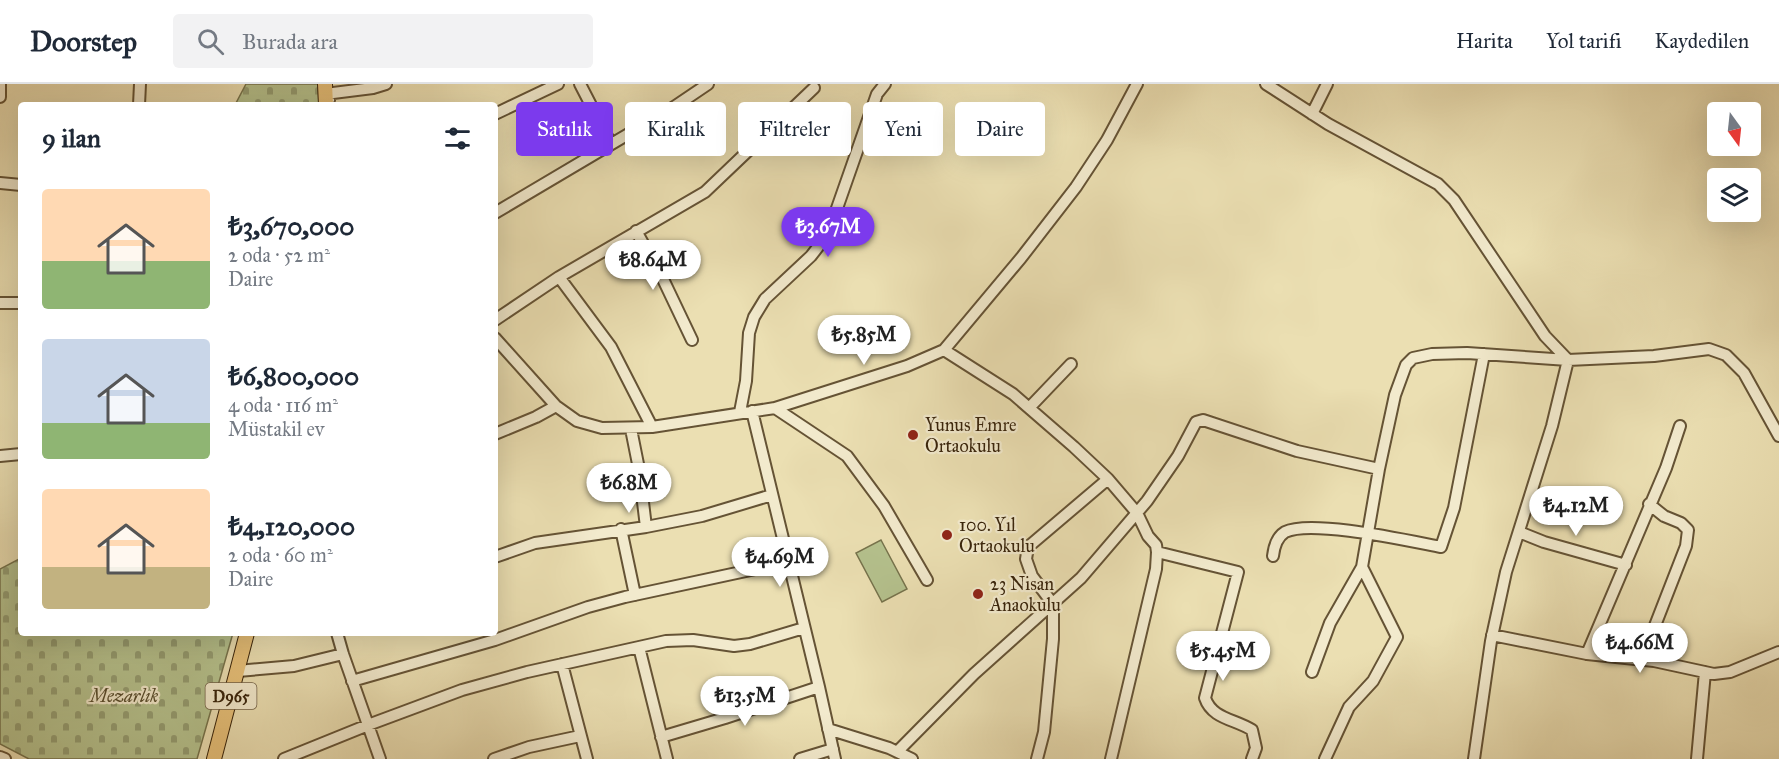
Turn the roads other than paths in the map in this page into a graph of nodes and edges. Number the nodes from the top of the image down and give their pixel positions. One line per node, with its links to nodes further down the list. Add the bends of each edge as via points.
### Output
1 (0, 84): 12 (street)
2 (140, 84): 14 (street)
3 (386, 84): 13 (street)
4 (558, 84): 16 (street)
5 (580, 84): 15 (street)
6 (708, 84): 18 (street)
7 (885, 84): 38 (street, via 877,94 828,234 811,256 765,299 754,317)
8 (1137, 84): 30 (street, via 1076,187)
9 (1266, 84): 17 (street)
10 (1326, 84): 17 (street)
11 (814, 88): 23 (street, via 705,192)
12 (0, 97)
13 (327, 97)
14 (139, 102)
15 (589, 102)
16 (498, 113)
17 (1312, 114): 32 (street, via 1438,184 1454,200 1545,336)
18 (613, 143)
19 (591, 156): 22 (street)
20 (0, 183): 21 (street)
21 (18, 185)
22 (498, 211)
23 (636, 231): 24 (street); 28 (street)
24 (559, 277): 27 (street); 40 (street, via 611,347)
25 (0, 303): 26 (street)
26 (18, 303)
27 (498, 318)
28 (692, 340)
29 (498, 341): 34 (street)
30 (944, 350): 35 (street, via 876,377); 36 (street)
31 (1484, 354): 32 (street); 46 (street, via 1432,354 1413,358 1406,365 1395,395); 54 (street, via 1454,508 1441,547)
32 (1568, 360): 43 (street, via 1709,349 1726,355 1744,373); 53 (street)
33 (1071, 364): 36 (street)
34 (556, 406): 41 (street, via 577,421 602,428); 42 (street)
35 (775, 408): 37 (street); 61 (street, via 847,456 884,506)
36 (1029, 408): 47 (street)
37 (752, 411): 38 (street); 48 (street)
38 (740, 412): 40 (street)
39 (1680, 426): 49 (street)
40 (652, 427): 41 (street)
41 (631, 429): 51 (street)
42 (498, 433)
43 (1779, 436)
44 (18, 454): 45 (street)
45 (0, 456)
46 (1379, 469): 50 (street, via 1298,451 1203,420 1196,422 1173,464); 54 (street)
47 (1108, 479): 50 (street); 63 (street, via 1028,547 1026,559 1032,576)
48 (772, 495): 51 (street, via 702,516); 58 (street)
49 (1649, 504): 59 (street); 72 (street, via 1688,530 1686,546)
50 (1137, 513): 55 (street); 63 (street)
51 (646, 527): 52 (street)
52 (621, 529): 56 (street, via 535,543); 62 (street)
53 (1519, 532): 59 (street); 67 (street)
54 (1368, 533): 57 (street, via 1296,529 1278,538); 60 (street)
55 (1157, 552): 96 (street); 97 (street, via 1238,572 1205,698 1213,713 1252,730 1256,748)
56 (498, 556)
57 (1273, 556)
58 (788, 562): 62 (street); 64 (street)
59 (1626, 565): 71 (street)
60 (1362, 567): 75 (street, via 1330,623); 98 (street, via 1397,637 1373,681 1349,707)
61 (927, 580)
62 (634, 595): 77 (street)
63 (1053, 604): 83 (street, via 974,674); 95 (street, via 1044,732)
64 (804, 627): 68 (street, via 742,645 693,640); 78 (street)
65 (246, 636): 74 (main road, D965)
66 (338, 636): 70 (street)
67 (1492, 636): 71 (street); 99 (street)
68 (639, 647): 73 (street); 82 (street)
69 (1779, 652): 76 (street, via 1730,672)
70 (343, 654): 74 (street, via 294,666); 77 (street)
71 (1587, 654): 72 (street)
72 (1642, 660): 76 (street)
73 (562, 664): 79 (street, via 462,690); 81 (street)
74 (238, 671): 88 (main road, D965)
75 (1312, 672)
76 (1705, 672): 100 (street)
77 (352, 681): 79 (street)
78 (819, 687): 80 (street); 82 (street)
79 (368, 724): 86 (street); 89 (street)
80 (828, 729): 83 (street); 84 (street)
81 (580, 736): 90 (street); 91 (street)
82 (661, 737): 92 (street)
83 (897, 752): 94 (street)
84 (834, 754): 93 (street)
85 (0, 757): 87 (street)
86 (289, 758)
87 (5, 759)
88 (214, 759)
89 (380, 759)
90 (494, 759)
91 (587, 759)
92 (667, 759)
93 (800, 759)
94 (912, 759)
95 (1037, 759)
96 (1111, 759)
97 (1252, 759)
98 (1325, 759)
99 (1474, 759)
100 (1697, 759)

